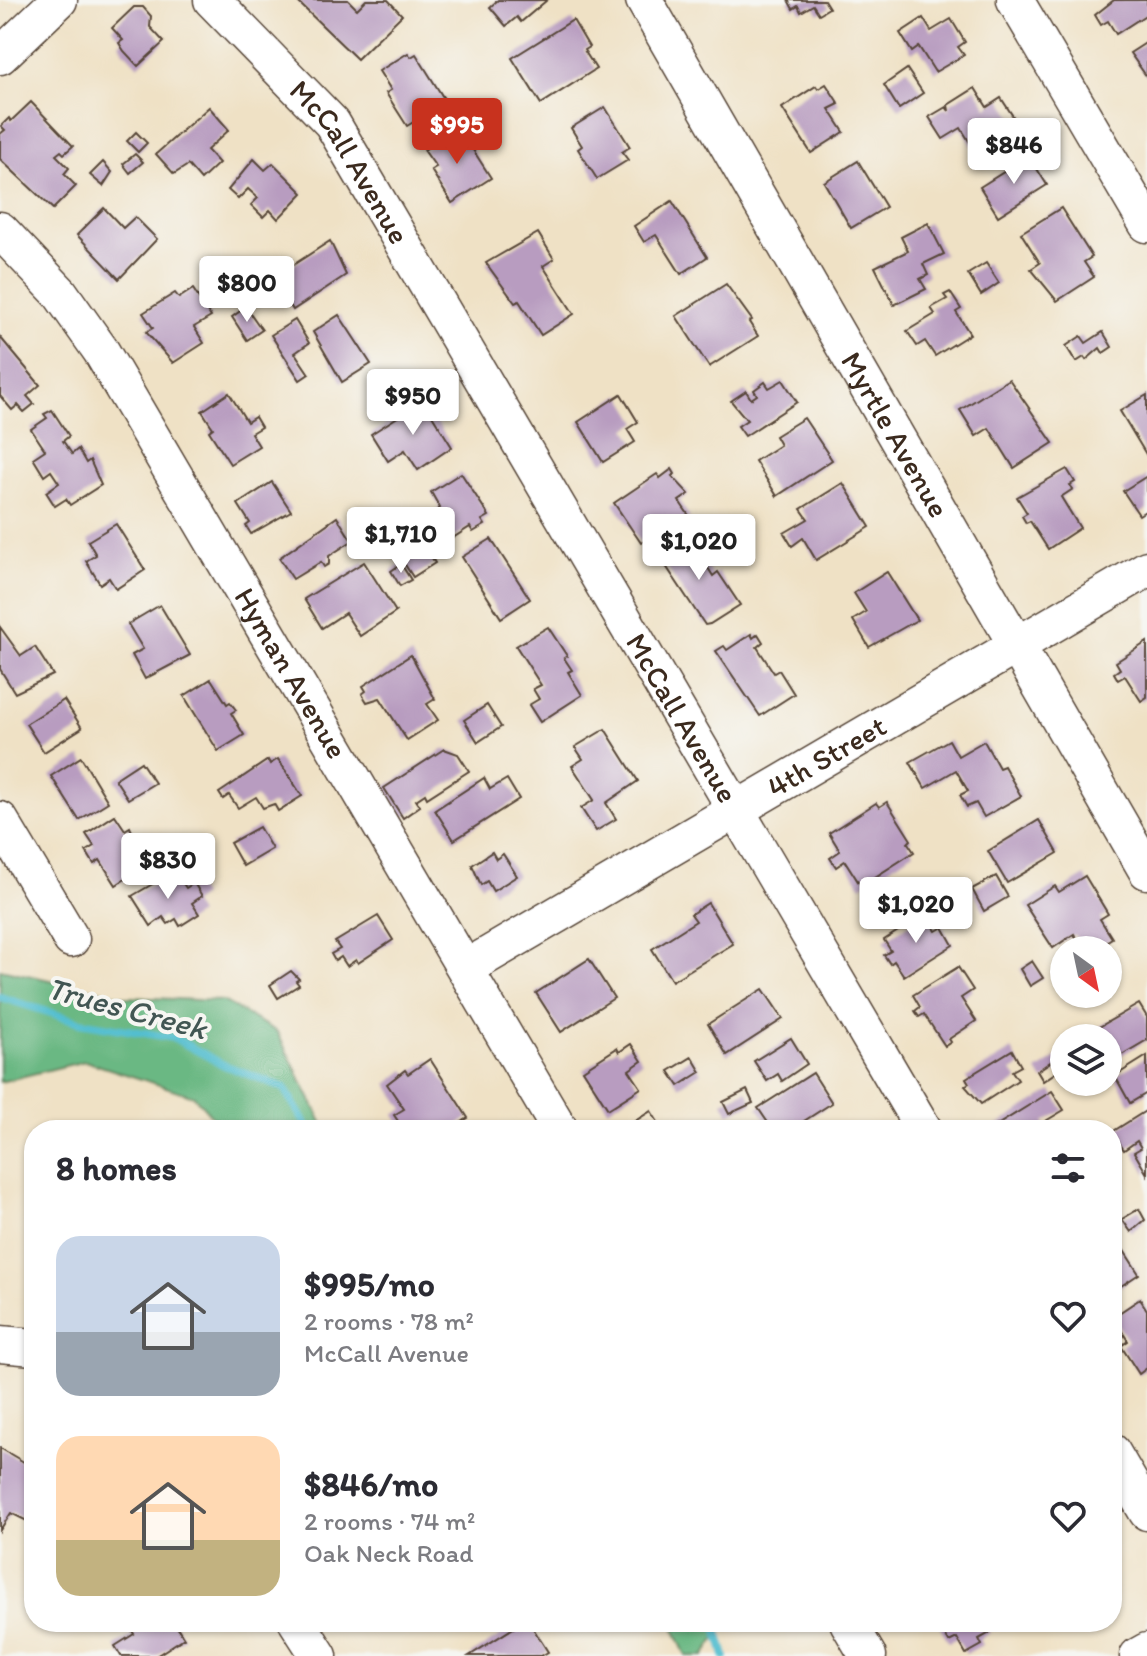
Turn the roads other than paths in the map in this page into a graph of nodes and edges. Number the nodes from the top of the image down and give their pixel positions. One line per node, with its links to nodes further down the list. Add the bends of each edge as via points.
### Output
1 (59, 0): 5 (street)
2 (212, 0): 10 (street, McCall Avenue, via 332,123)
3 (644, 0): 9 (street, Myrtle Avenue)
4 (1015, 0): 6 (street)
5 (0, 56)
6 (1147, 224)
7 (0, 230): 14 (street, Hyman Avenue, via 60,293 101,351)
8 (1147, 569): 9 (street, 4th Street)
9 (1015, 645): 10 (street, 4th Street); 12 (street, Myrtle Avenue)
10 (737, 809): 14 (street, 4th Street); 16 (street, McCall Avenue)
11 (0, 820): 13 (street)
12 (1147, 871)
13 (71, 939)
14 (466, 968): 15 (street, Hyman Avenue)
15 (554, 1120)
16 (918, 1120)
17 (0, 1344): 18 (street)
18 (24, 1346)
19 (1122, 1469): 20 (street)
20 (1147, 1512)
21 (303, 1632): 24 (street)
22 (854, 1632): 25 (street)
23 (1147, 1651): 26 (street)
24 (319, 1656)
25 (868, 1656)
26 (1138, 1656)

